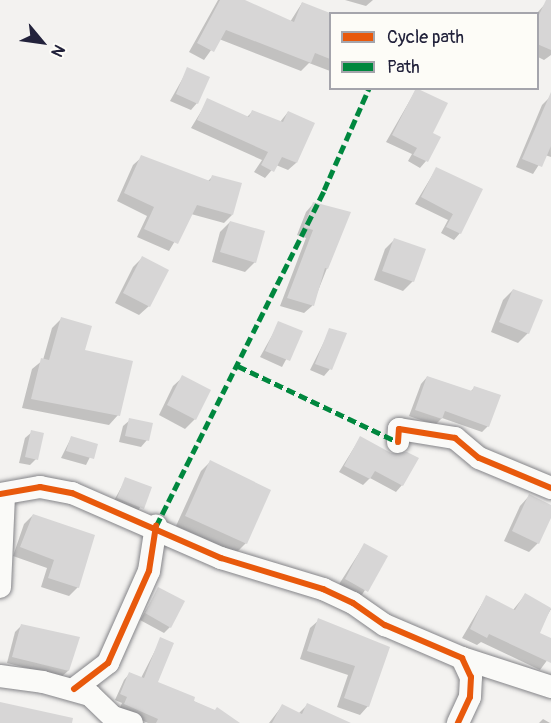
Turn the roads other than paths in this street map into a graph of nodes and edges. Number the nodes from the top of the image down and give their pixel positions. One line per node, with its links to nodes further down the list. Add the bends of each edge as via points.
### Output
1 (398, 442): 2 (street, via 399,429 455,438 479,458)
2 (551, 488)
3 (2, 494): 4 (street, via 40,487 72,493); 5 (street)
4 (156, 526): 6 (street, via 242,566 323,589 385,625); 9 (street, via 148,571 108,663)
5 (0, 587)
6 (462, 658): 8 (street); 11 (street, via 471,677 470,697)
7 (0, 676): 9 (street)
8 (551, 687)
9 (74, 689): 10 (street, via 90,695 113,717)
10 (132, 723)
11 (458, 723)

